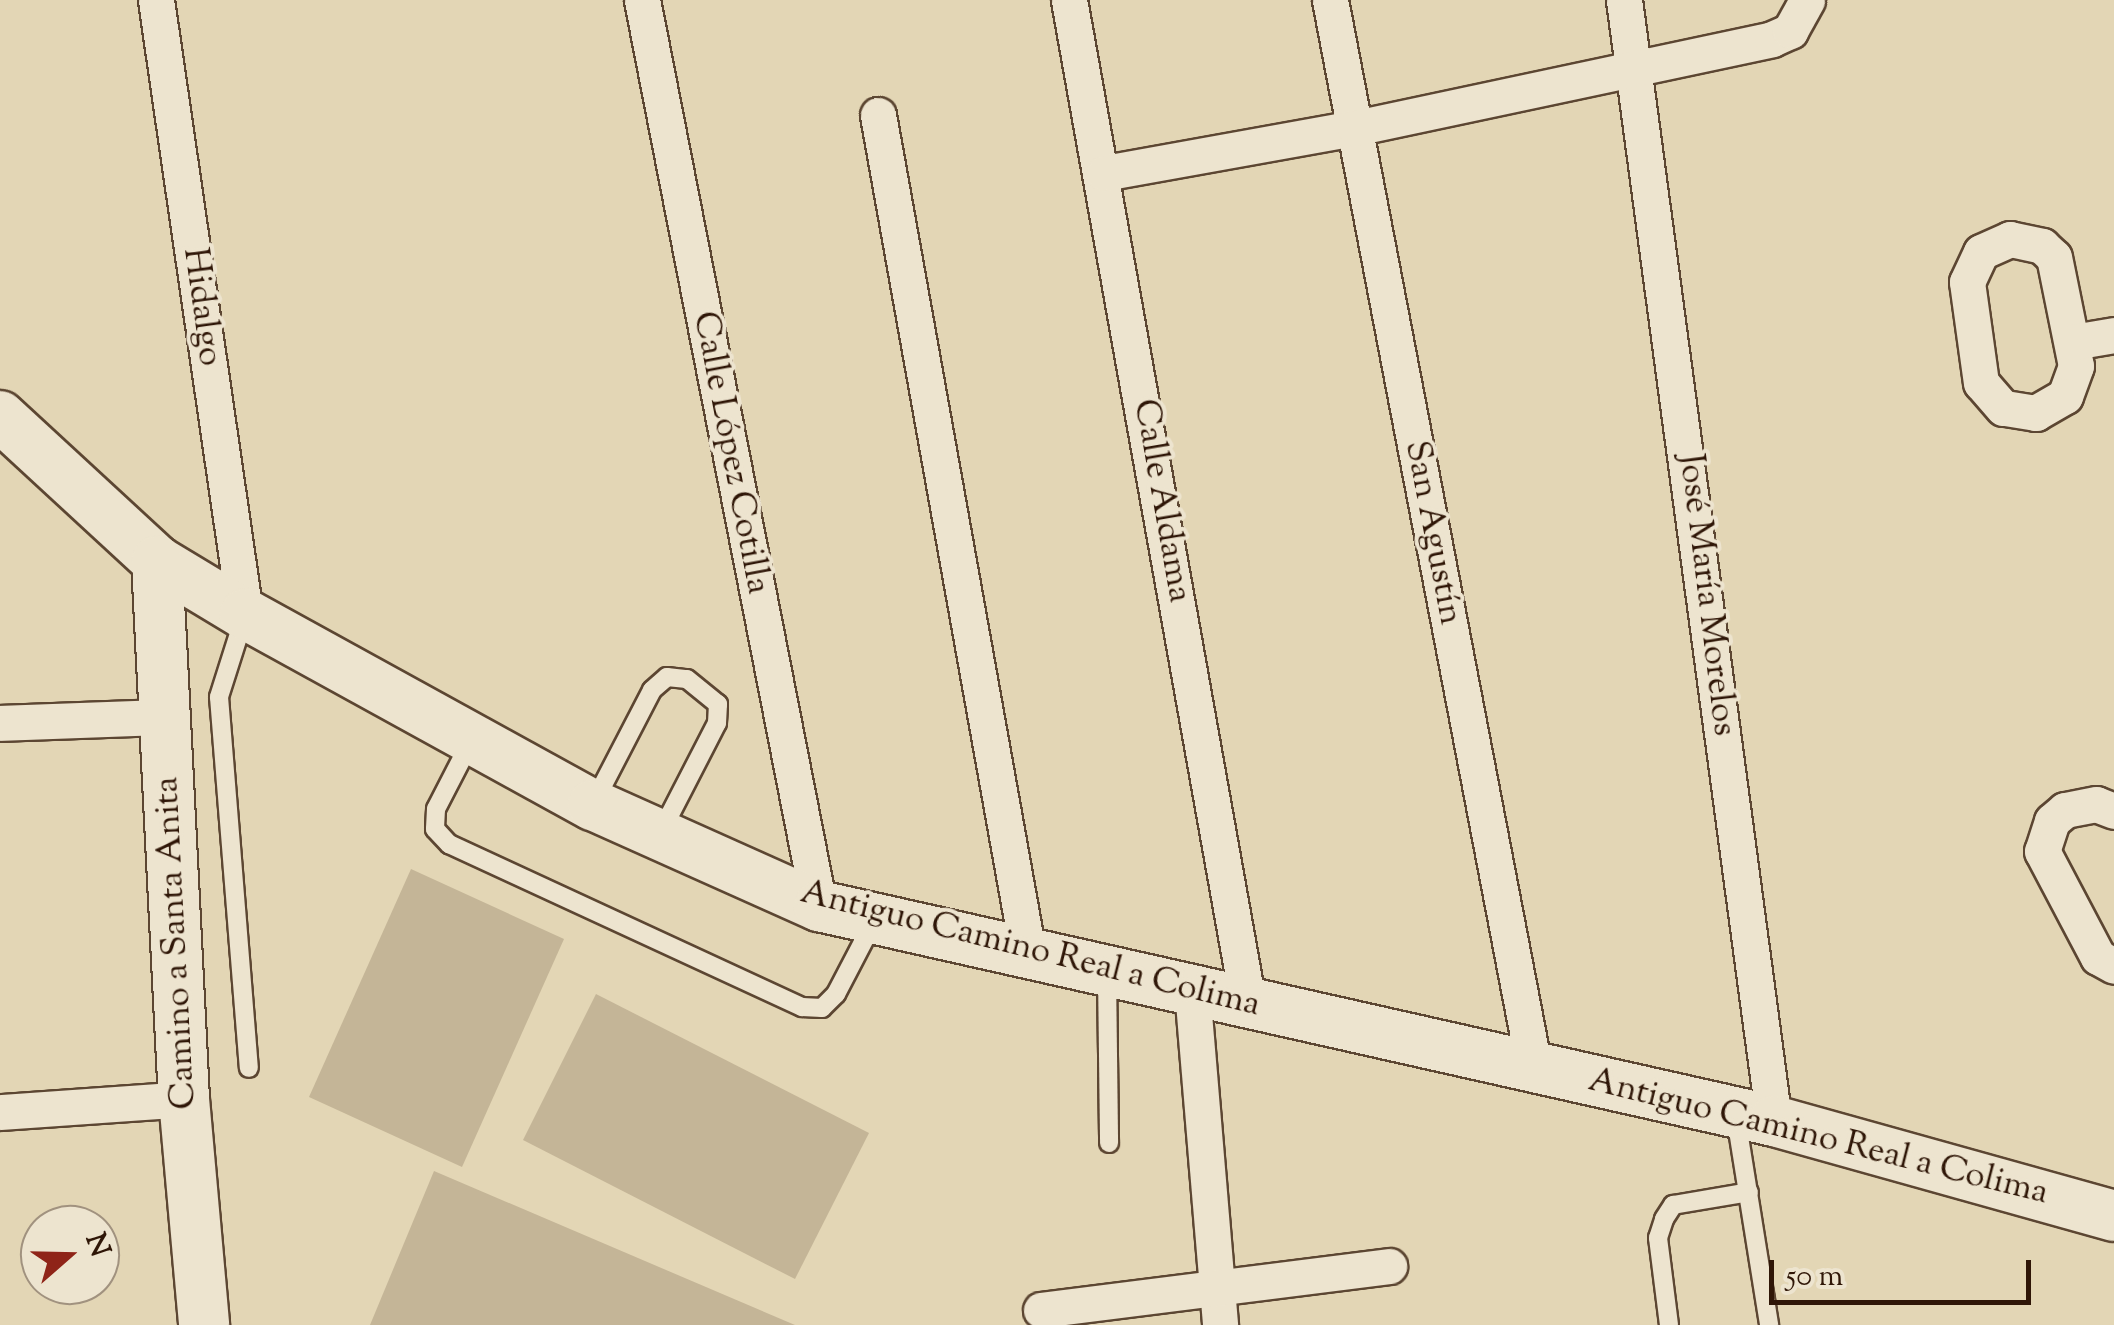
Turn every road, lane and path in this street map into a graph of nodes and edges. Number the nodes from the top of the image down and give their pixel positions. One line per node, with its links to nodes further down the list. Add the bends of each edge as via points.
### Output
1 (156, 0): 15 (street, Hidalgo)
2 (642, 0): 22 (street, Calle López Cotilla)
3 (1068, 0): 10 (street, Calle Aldama)
4 (1330, 0): 9 (street, San Agustín)
5 (1624, 0): 7 (street, José María Morelos)
6 (1807, 0): 7 (street, via 1790,31)
7 (1636, 70): 9 (street); 33 (street, José María Morelos)
8 (878, 115): 24 (street)
9 (1354, 128): 10 (street); 29 (street, San Agustín)
10 (1104, 173): 28 (street, Calle Aldama)
11 (2114, 336): 12 (street)
12 (2073, 342): 12 (street, via 2073,382 2052,407 2019,413 1990,398 1981,383 1967,282 1981,252 1994,242 2027,240 2054,257)
13 (10, 433): 14 (main road, Antiguo Camino Real a Colima)
14 (158, 560): 15 (main road, Antiguo Camino Real a Colima); 16 (main road, Camino a Santa Anita)
15 (245, 614): 18 (main road, Antiguo Camino Real a Colima); 30 (lane, via 220,697)
16 (165, 717): 17 (street); 31 (main road, Camino a Santa Anita)
17 (0, 723)
18 (472, 738): 19 (main road, Antiguo Camino Real a Colima); 23 (lane, via 436,808 435,829 449,844 784,999 822,1008)
19 (592, 805): 21 (main road, Antiguo Camino Real a Colima); 21 (lane, via 652,690 667,677 687,679 718,704 717,723)
20 (2114, 811): 25 (street, via 2096,804 2065,810 2052,820 2042,851 2098,957)
21 (658, 837): 22 (main road, Antiguo Camino Real a Colima)
22 (819, 906): 23 (main road, Antiguo Camino Real a Colima)
23 (875, 920): 24 (main road, Antiguo Camino Real a Colima)
24 (1028, 953): 26 (main road, Antiguo Camino Real a Colima)
25 (2114, 966)
26 (1106, 970): 27 (main road, Antiguo Camino Real a Colima); 34 (lane)
27 (1192, 990): 28 (main road, Antiguo Camino Real a Colima); 38 (street, via 1204,1072)
28 (1248, 1003): 29 (main road, Antiguo Camino Real a Colima)
29 (1534, 1067): 33 (main road, Antiguo Camino Real a Colima)
30 (249, 1068)
31 (184, 1099): 32 (street); 40 (main road, Camino a Santa Anita)
32 (0, 1112)
33 (1755, 1116): 35 (lane); 36 (main road, Antiguo Camino Real a Colima)
34 (1110, 1143)
35 (1749, 1192): 42 (lane, via 1673,1206 1664,1218 1658,1238); 43 (lane)
36 (2114, 1216)
37 (1388, 1266): 38 (street)
38 (1214, 1285): 39 (street); 41 (street)
39 (1042, 1310)
40 (204, 1325)
41 (1220, 1325)
42 (1669, 1325)
43 (1770, 1325)

